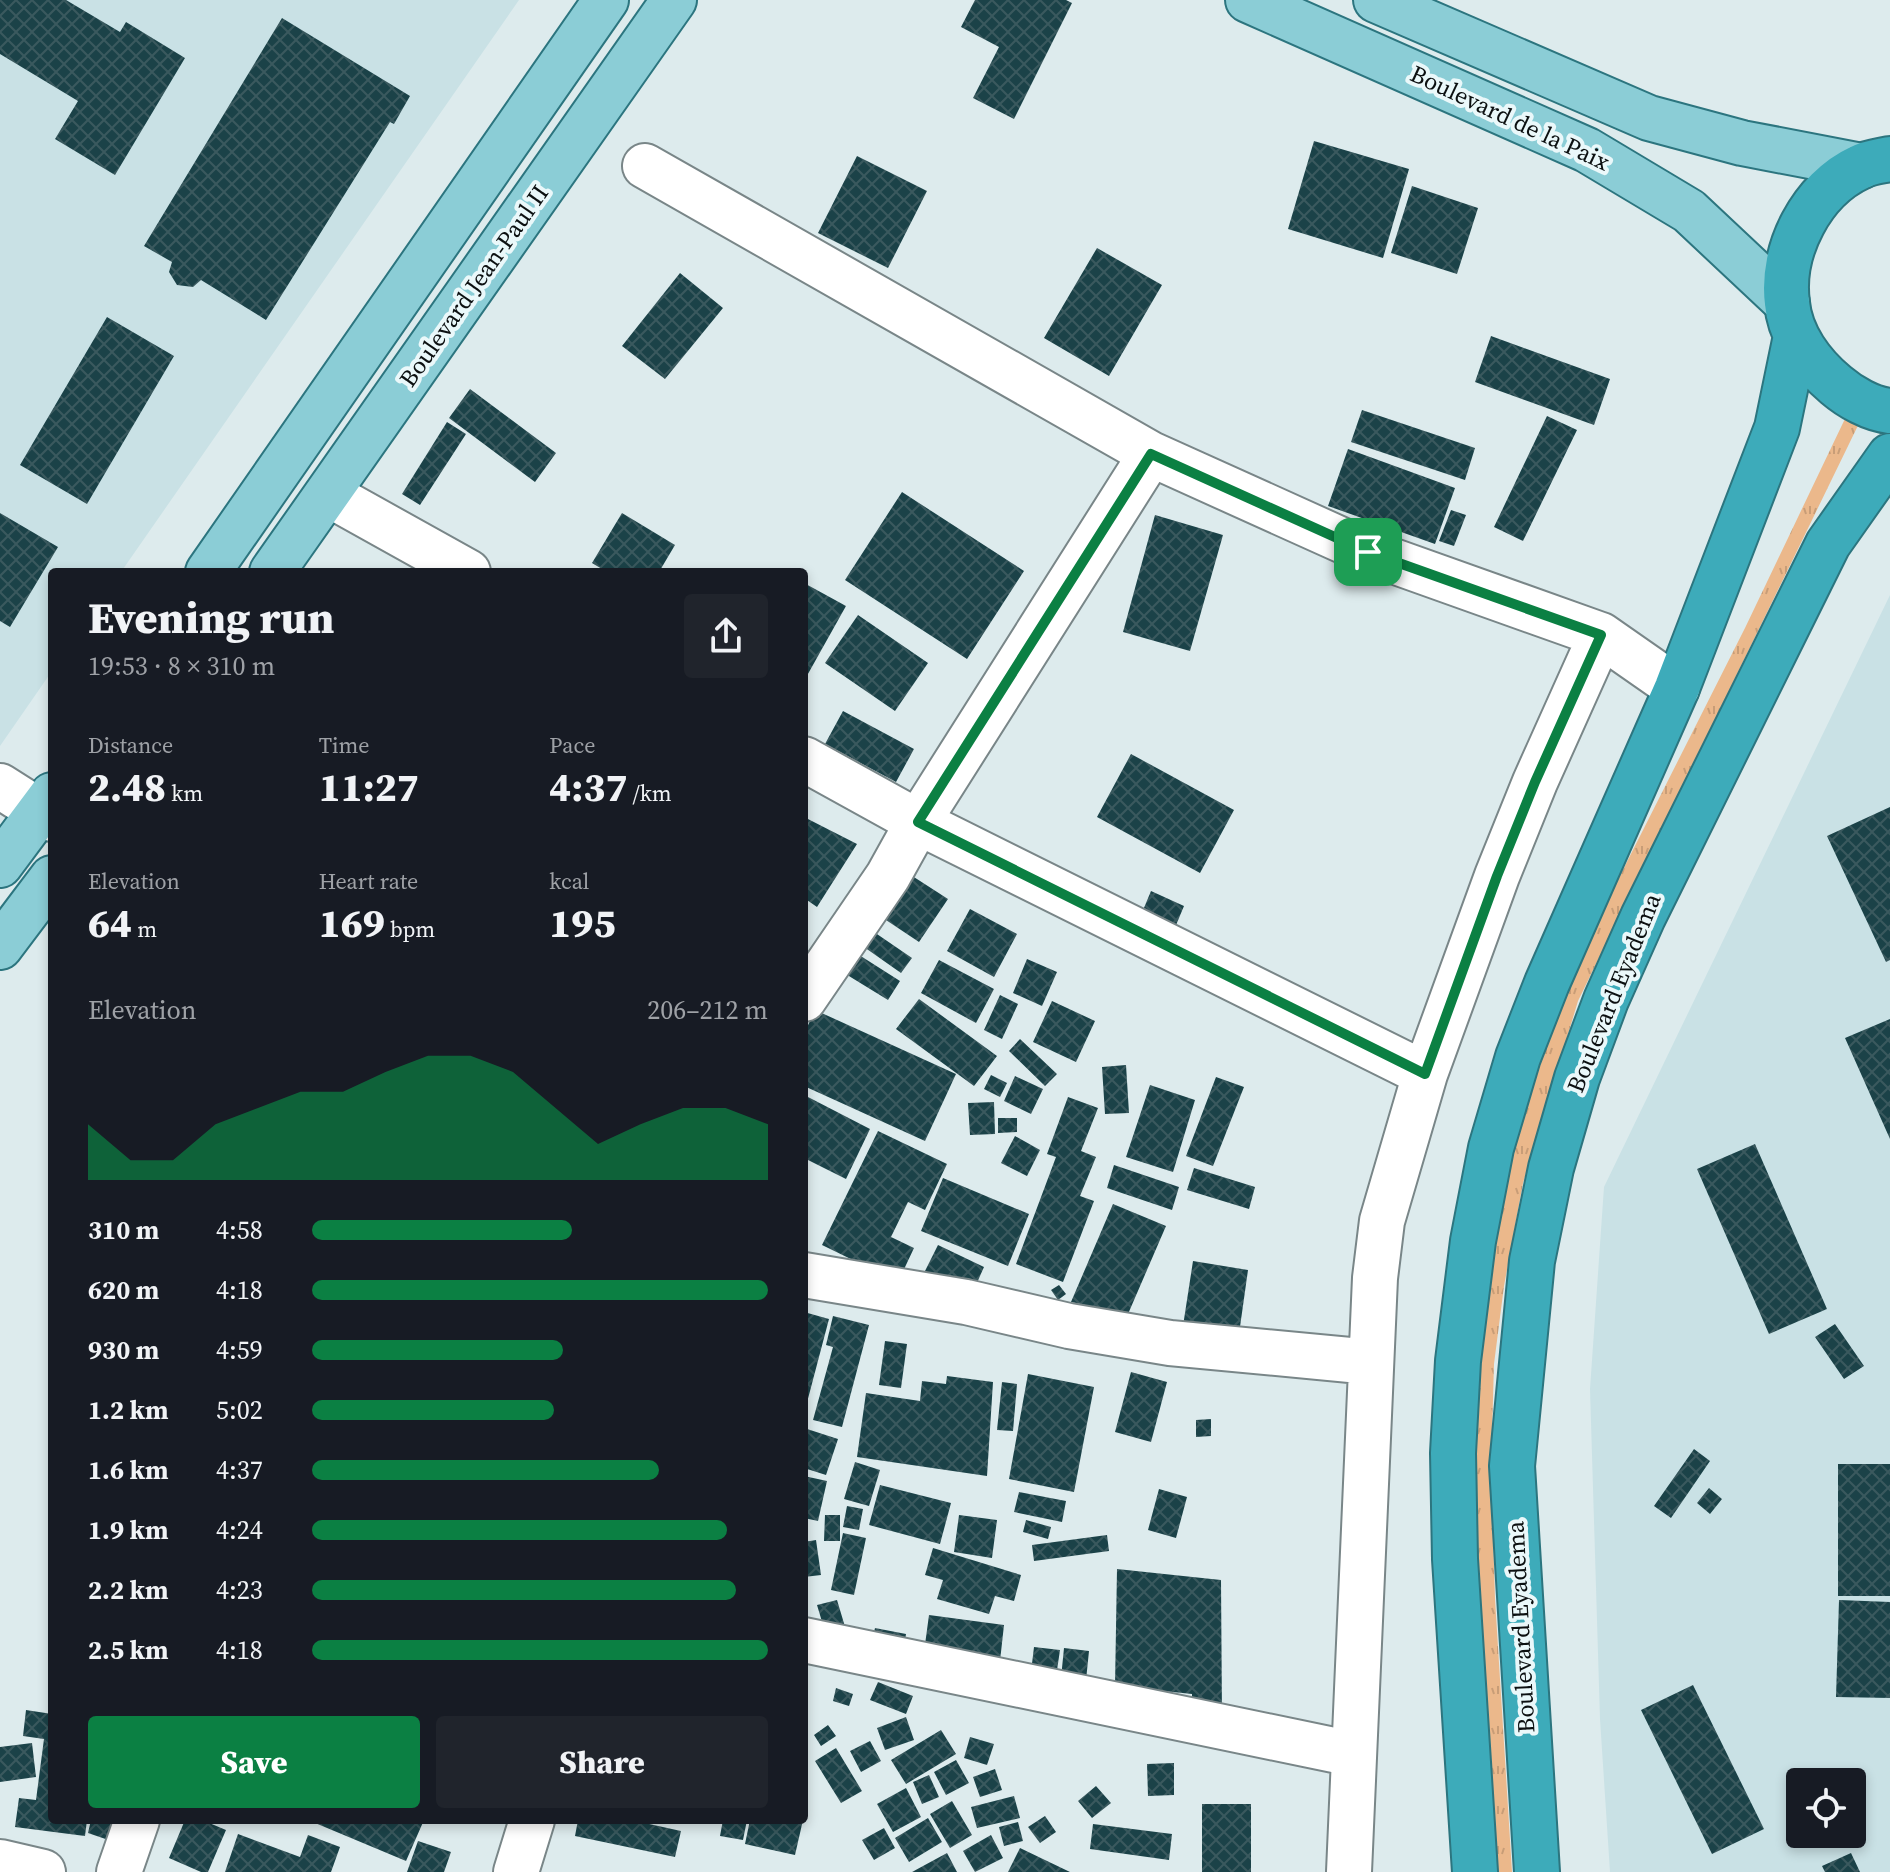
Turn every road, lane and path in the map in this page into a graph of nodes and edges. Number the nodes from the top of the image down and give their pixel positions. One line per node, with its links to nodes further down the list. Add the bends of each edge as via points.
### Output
1 (606, 0): 12 (main road)
2 (674, 0): 11 (main road, Boulevard Jean-Paul II)
3 (1248, 0): 7 (main road, Boulevard de la Paix, via 1587,150 1689,211)
4 (1376, 0): 5 (main road, via 1649,118 1742,143)
5 (1876, 162): 7 (highway, via 1835,182 1805,219 1795,241)
6 (645, 166): 9 (street)
7 (1791, 319): 8 (highway, via 1817,369 1847,395); 16 (highway, via 1777,428)
8 (1890, 411)
9 (1151, 454): 15 (street, via 1368,552); 20 (street)
10 (1890, 456): 38 (highway, Boulevard Eyadema, via 1828,544 1643,917 1577,1078 1551,1168 1532,1261 1512,1466)
11 (328, 494): 13 (main road, Boulevard Jean-Paul II); 14 (street)
12 (211, 568)
13 (275, 568)
14 (461, 568)
15 (1601, 635): 16 (street); 25 (street, via 1497,876)
16 (1677, 688): 37 (highway, via 1518,1057 1491,1148 1473,1241 1453,1453)
17 (808, 761): 20 (street)
18 (0, 786): 19 (street)
19 (48, 808): 21 (main road)
20 (918, 822): 24 (street); 25 (street)
21 (0, 865)
22 (48, 883): 23 (main road)
23 (0, 947)
24 (808, 993)
25 (1425, 1074): 27 (street, via 1382,1221)
26 (808, 1276): 27 (street, via 1170,1343)
27 (1371, 1362): 29 (street)
28 (808, 1641): 29 (street)
29 (1353, 1754): 36 (street)
30 (136, 1824): 34 (street)
31 (531, 1824): 35 (street)
32 (0, 1862): 33 (street)
33 (43, 1872)
34 (119, 1872)
35 (516, 1872)
36 (1349, 1872)
37 (1475, 1872)
38 (1537, 1872)

